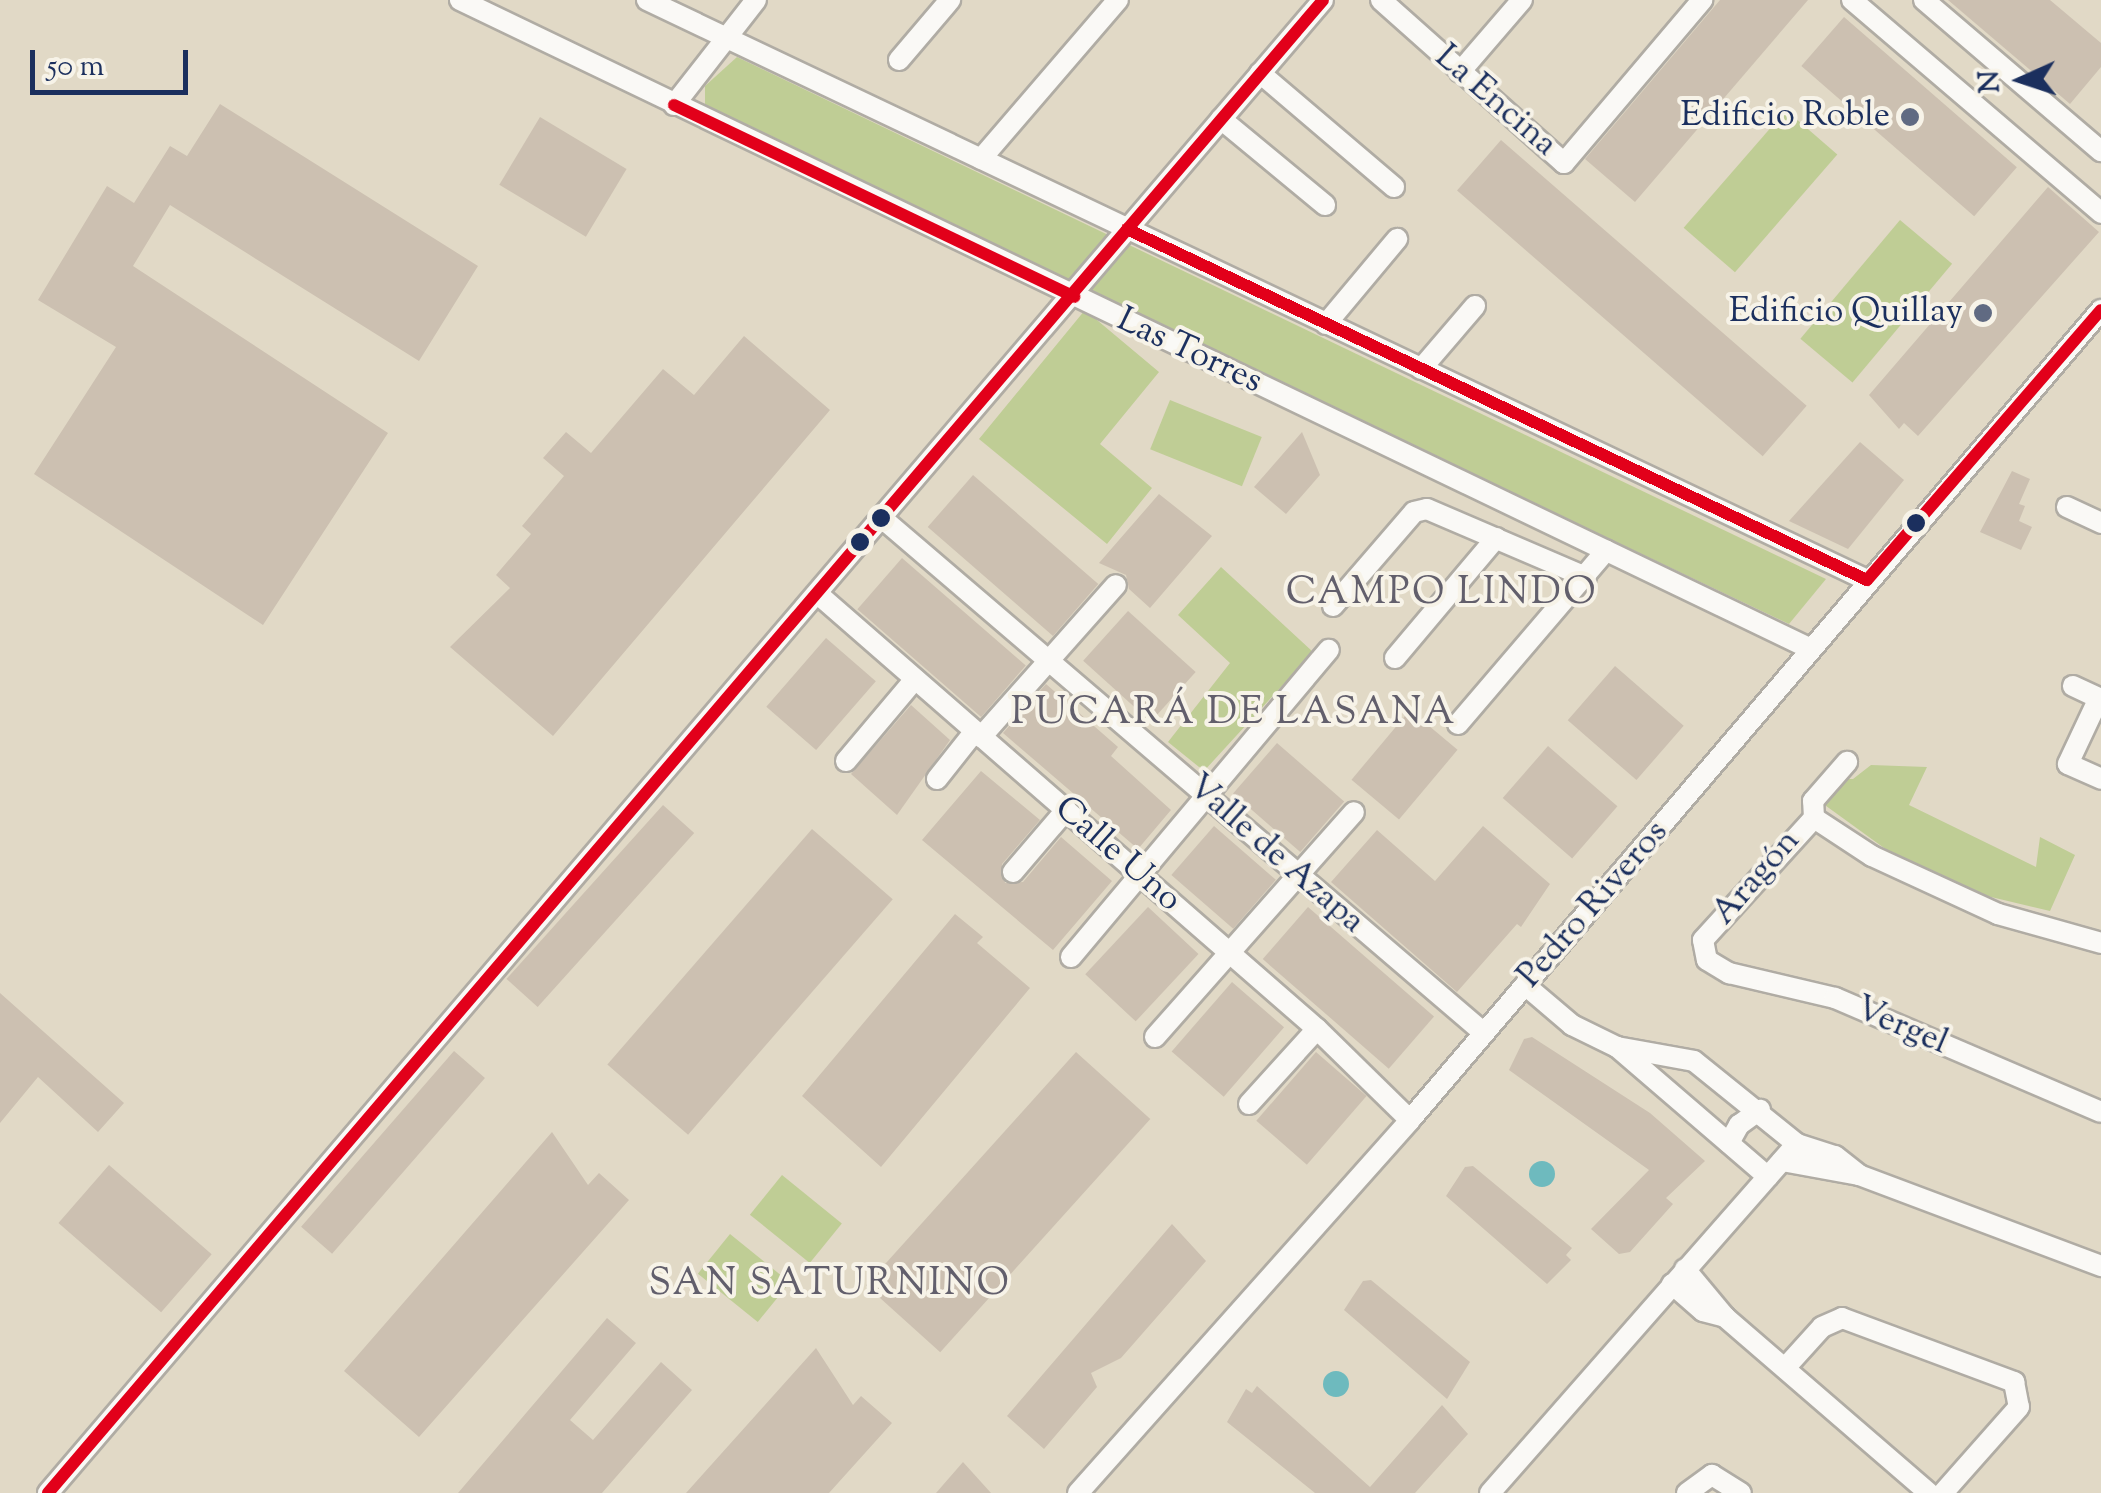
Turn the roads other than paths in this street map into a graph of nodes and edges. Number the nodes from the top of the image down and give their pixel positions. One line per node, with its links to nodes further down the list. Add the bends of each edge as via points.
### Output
1 (460, 0): 16 (street, Las Torres)
2 (646, 0): 12 (street)
3 (756, 0): 12 (street)
4 (1118, 0): 19 (street)
5 (1323, 0): 15 (street)
6 (1381, 0): 14 (street, La Encina)
7 (1522, 0): 14 (street)
8 (1702, 0): 14 (street, La Encina, via 1564,163)
9 (1852, 0): 22 (street)
10 (1924, 0): 18 (street)
11 (947, 1): 13 (street)
12 (725, 37): 16 (street); 19 (street)
13 (899, 60)
14 (1460, 72)
15 (1260, 73): 17 (street); 20 (street)
16 (674, 105): 25 (street, Las Torres)
17 (1221, 119): 21 (street); 23 (street)
18 (2101, 151)
19 (981, 160): 23 (street)
20 (1394, 188)
21 (1325, 205)
22 (2101, 213)
23 (1127, 229): 25 (street); 28 (street)
24 (1396, 239): 28 (street)
25 (1074, 297): 31 (street); 34 (street, Las Torres)
26 (1475, 306): 29 (street)
27 (2101, 310): 36 (street, Pedro Riveros)
28 (1326, 324): 29 (street)
29 (1421, 369): 36 (street)
30 (2067, 507): 32 (street)
31 (884, 520): 38 (street); 43 (street, Valle de Azapa)
32 (2101, 523)
33 (1496, 538): 35 (street); 39 (street, via 1427,509 1414,512); 42 (street)
34 (1606, 551): 35 (street); 41 (street, Las Torres)
35 (1586, 577): 47 (street)
36 (1867, 580): 41 (street, Pedro Riveros)
37 (1116, 585): 43 (street)
38 (819, 595): 44 (street, Calle Uno); 81 (street)
39 (1333, 606)
40 (1330, 650): 53 (street)
41 (1812, 650): 64 (street, Pedro Riveros)
42 (1395, 658)
43 (1048, 660): 48 (street); 53 (street, Valle de Azapa)
44 (915, 679): 48 (street, Calle Uno); 49 (street)
45 (2073, 686): 46 (street)
46 (2100, 699): 52 (street, via 2068,764)
47 (1458, 724)
48 (978, 734): 51 (street); 54 (street, Calle Uno)
49 (846, 760)
50 (1846, 762): 56 (street, Aragón, via 1813,801)
51 (937, 778)
52 (2101, 779)
53 (1206, 796): 58 (street); 59 (street, Valle de Azapa)
54 (1066, 810): 57 (street); 58 (street, Calle Uno)
55 (1354, 812): 59 (street)
56 (1814, 818): 60 (street, via 1872,856 1998,914); 61 (street, Aragón, via 1703,940)
57 (1013, 872)
58 (1140, 875): 62 (street, Calle Uno); 63 (street)
59 (1298, 876): 62 (street); 66 (street, Valle de Azapa)
60 (2101, 943)
61 (1702, 951): 70 (street, Vergel, via 1729,974 1835,998)
62 (1230, 953): 65 (street, Calle Uno); 67 (street)
63 (1071, 957)
64 (1525, 986): 66 (street, Pedro Riveros); 68 (street, via 1572,1026)
65 (1317, 1029): 69 (street); 72 (street, Calle Uno)
66 (1484, 1033): 72 (street, Pedro Riveros)
67 (1155, 1037)
68 (1617, 1047): 71 (street, via 1694,1061); 73 (street)
69 (1249, 1104)
70 (2098, 1104)
71 (1760, 1110): 73 (street, via 1738,1125); 74 (street)
72 (1410, 1120): 82 (street, Pedro Riveros)
73 (1729, 1143): 77 (street)
74 (1797, 1144): 75 (street); 76 (street, via 1835,1156)
75 (1782, 1161): 76 (street); 77 (street)
76 (1860, 1175): 78 (street)
77 (1768, 1177): 79 (street)
78 (2101, 1266)
79 (1678, 1276): 80 (street, via 1703,1311 1726,1317); 83 (street)
80 (1786, 1368): 86 (street); 87 (street, via 1822,1327 1842,1318 2009,1378 2020,1393 2019,1407)
81 (48, 1493)
82 (1078, 1493)
83 (1490, 1493)
84 (1687, 1493): 85 (street, via 1712,1476)
85 (1740, 1493)
86 (1929, 1493)
87 (1944, 1493)

